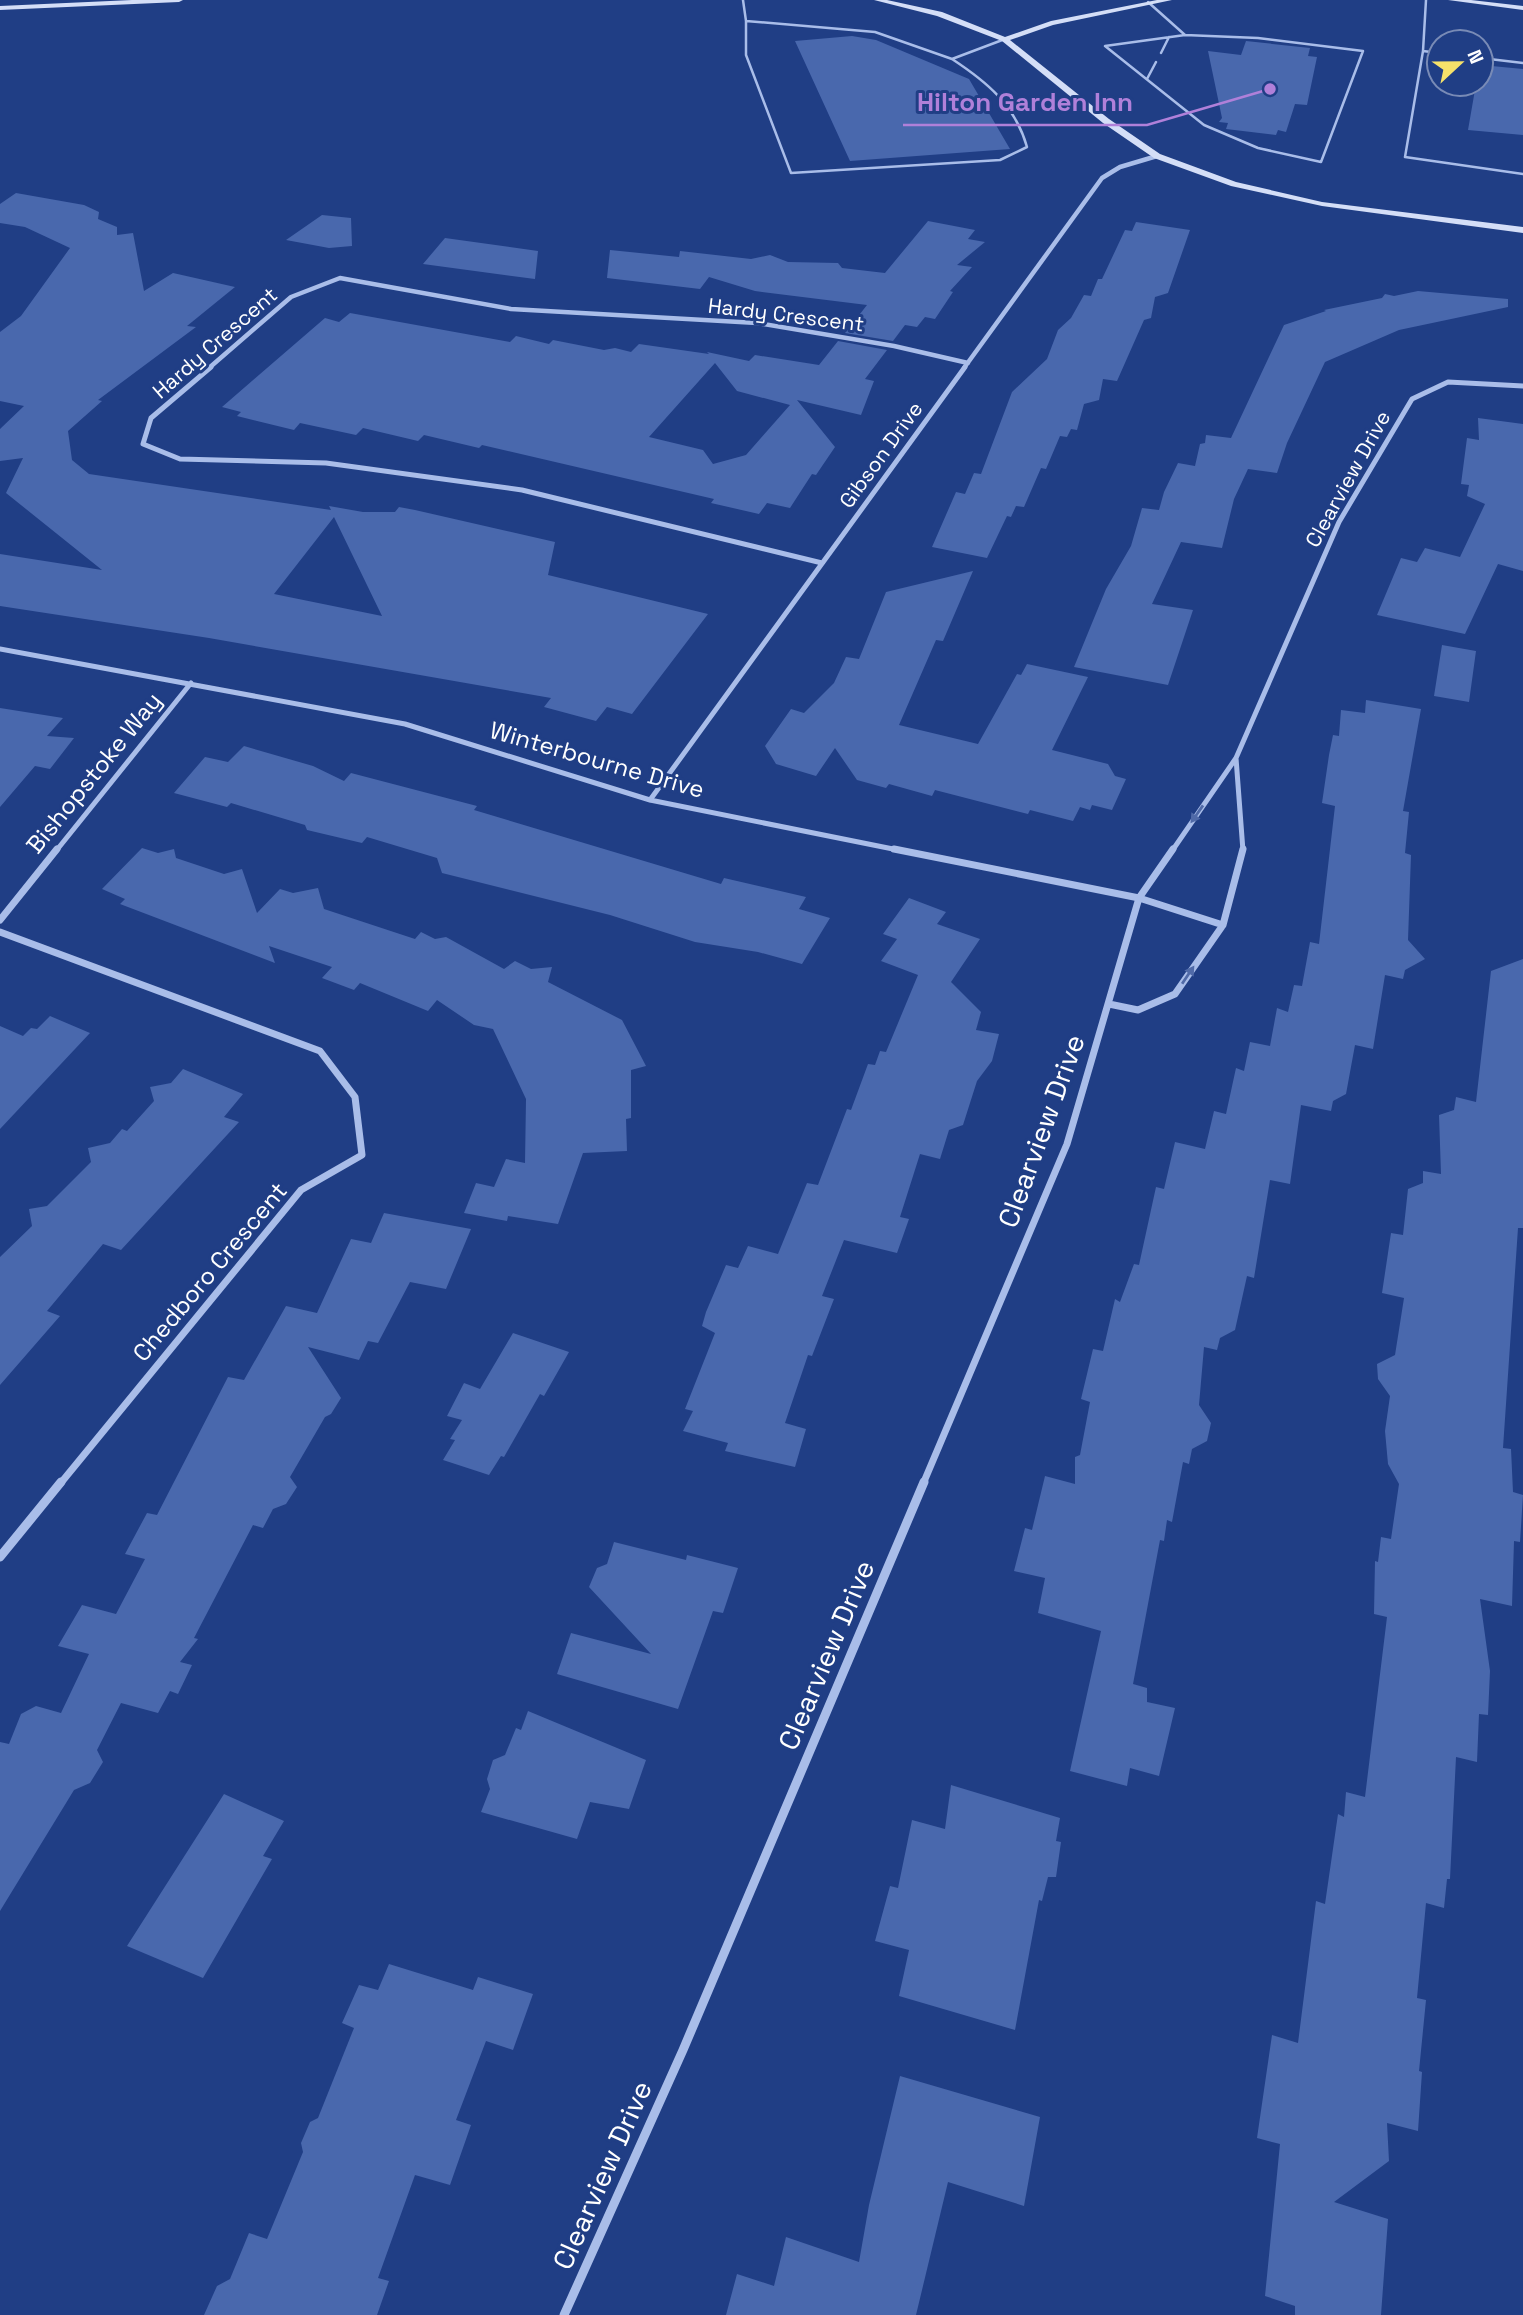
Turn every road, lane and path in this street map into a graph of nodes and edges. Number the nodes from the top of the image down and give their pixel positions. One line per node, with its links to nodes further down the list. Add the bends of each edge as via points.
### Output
1 (179, 0): 8 (street)
2 (743, 0): 10 (lane)
3 (878, 0): 13 (street, via 939,14)
4 (1168, 0): 7 (street)
5 (1426, 0): 14 (lane)
6 (1452, 0): 9 (street)
7 (1148, 2): 11 (lane); 13 (street, via 1051,23)
8 (0, 8)
9 (1523, 8)
10 (746, 21): 16 (lane, via 875,32); 16 (lane, via 746,55 791,173 1000,160 1027,147 1024,131 997,89)
11 (1185, 35): 12 (lane); 20 (lane, via 1258,38 1363,51 1321,162 1258,148 1204,125)
12 (1169, 37): 15 (lane); 20 (lane, via 1105,46)
13 (1005, 39): 16 (lane); 21 (street)
14 (1423, 51): 22 (lane, via 1405,157)
15 (1161, 53)
16 (952, 59)
17 (1495, 60): 19 (lane)
18 (1156, 62): 20 (lane)
19 (1523, 63)
20 (1147, 79)
21 (1157, 156): 23 (street, via 1234,184 1322,204); 24 (street, Gibson Drive, via 1120,167 1102,178)
22 (1523, 174)
23 (1523, 230)
24 (968, 363): 26 (street, Gibson Drive); 26 (street, Hardy Crescent, via 757,323 511,309 340,278 291,297 151,418 143,444 180,459 326,463 522,490)
25 (1523, 386): 29 (street, Clearview Drive, via 1448,382 1412,399 1339,522)
26 (822, 563): 30 (street, Gibson Drive)
27 (0, 649): 28 (street, Winterbourne Drive)
28 (191, 683): 30 (street, Winterbourne Drive, via 405,724); 32 (street, Bishopstoke Way)
29 (1236, 758): 31 (street, Clearview Drive, one-way to 31); 33 (street, Clearview Drive, via 1243,850)
30 (650, 800): 31 (street, Winterbourne Drive)
31 (1139, 898): 33 (street, Winterbourne Drive); 35 (street, Clearview Drive)
32 (0, 920)
33 (1223, 925): 35 (street, Clearview Drive, one-way to 33, via 1138,1010 1175,995)
34 (0, 932): 36 (street, Chedboro Crescent, via 320,1051 355,1097 362,1155 301,1190)
35 (1110, 1004): 37 (street, Clearview Drive, via 1067,1144 684,2050)
36 (0, 1557)
37 (564, 2315)

